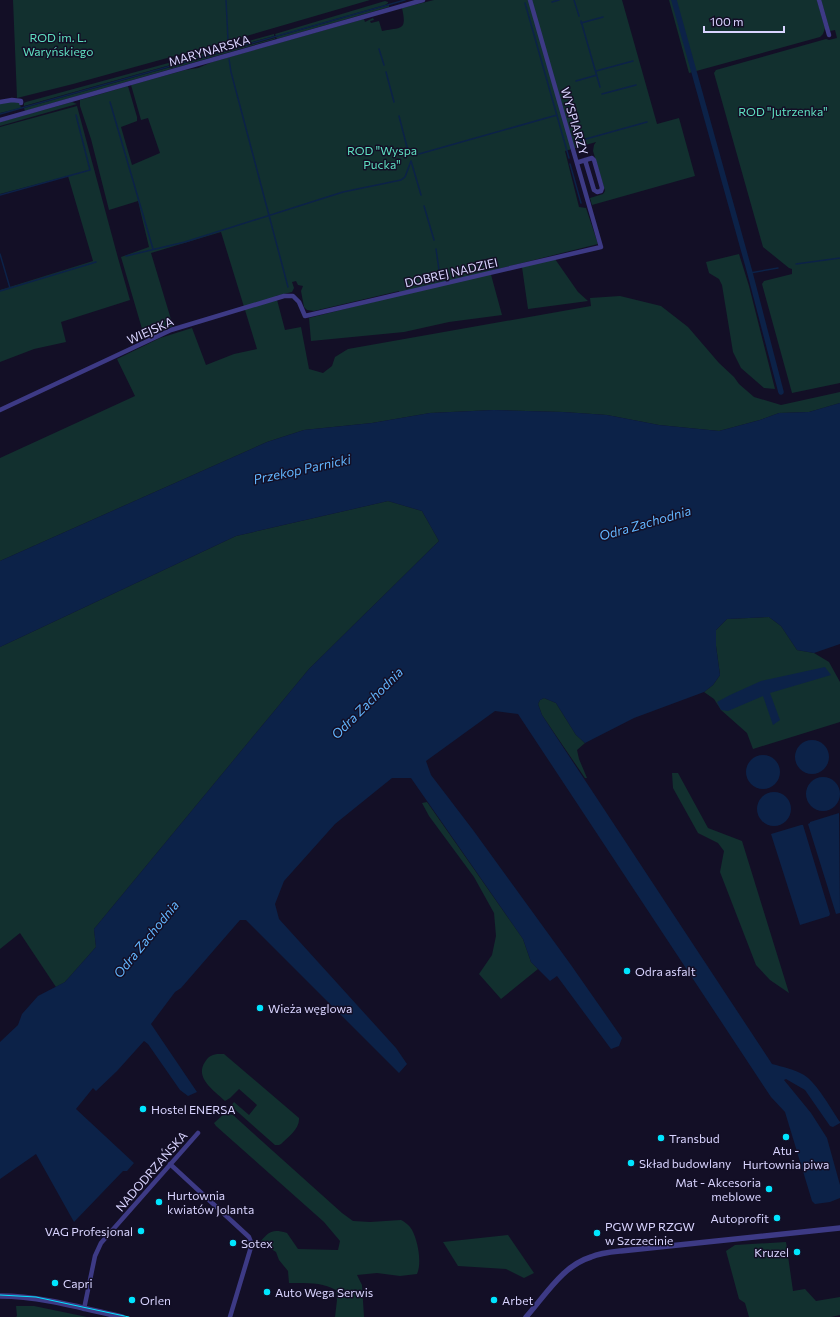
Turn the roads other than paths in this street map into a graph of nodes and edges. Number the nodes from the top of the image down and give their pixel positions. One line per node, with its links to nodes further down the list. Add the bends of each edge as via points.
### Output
1 (423, 0): 7 (street, MARYNARSKA)
2 (530, 0): 10 (street, WYSPIARZY)
3 (819, 0): 4 (street)
4 (829, 35)
5 (0, 102): 6 (street)
6 (21, 102)
7 (0, 120)
8 (585, 160): 8 (street, via 594,190 601,191 594,160 592,157); 9 (street)
9 (580, 162)
10 (601, 247): 11 (street, DOBREJ NADZIEI)
11 (305, 316): 12 (street, WIEJSKA, via 299,302 291,295 183,326)
12 (0, 410)
13 (198, 1133): 14 (street, NADODRZAŃSKA)
14 (170, 1164): 17 (street, NADODRZAŃSKA, via 101,1243 95,1256); 19 (street, via 249,1237 251,1242)
15 (840, 1228): 20 (street, via 595,1255 576,1263 566,1271)
16 (0, 1296): 17 (street, via 34,1298)
17 (84, 1309): 18 (street)
18 (122, 1317)
19 (230, 1317)
20 (526, 1317)

